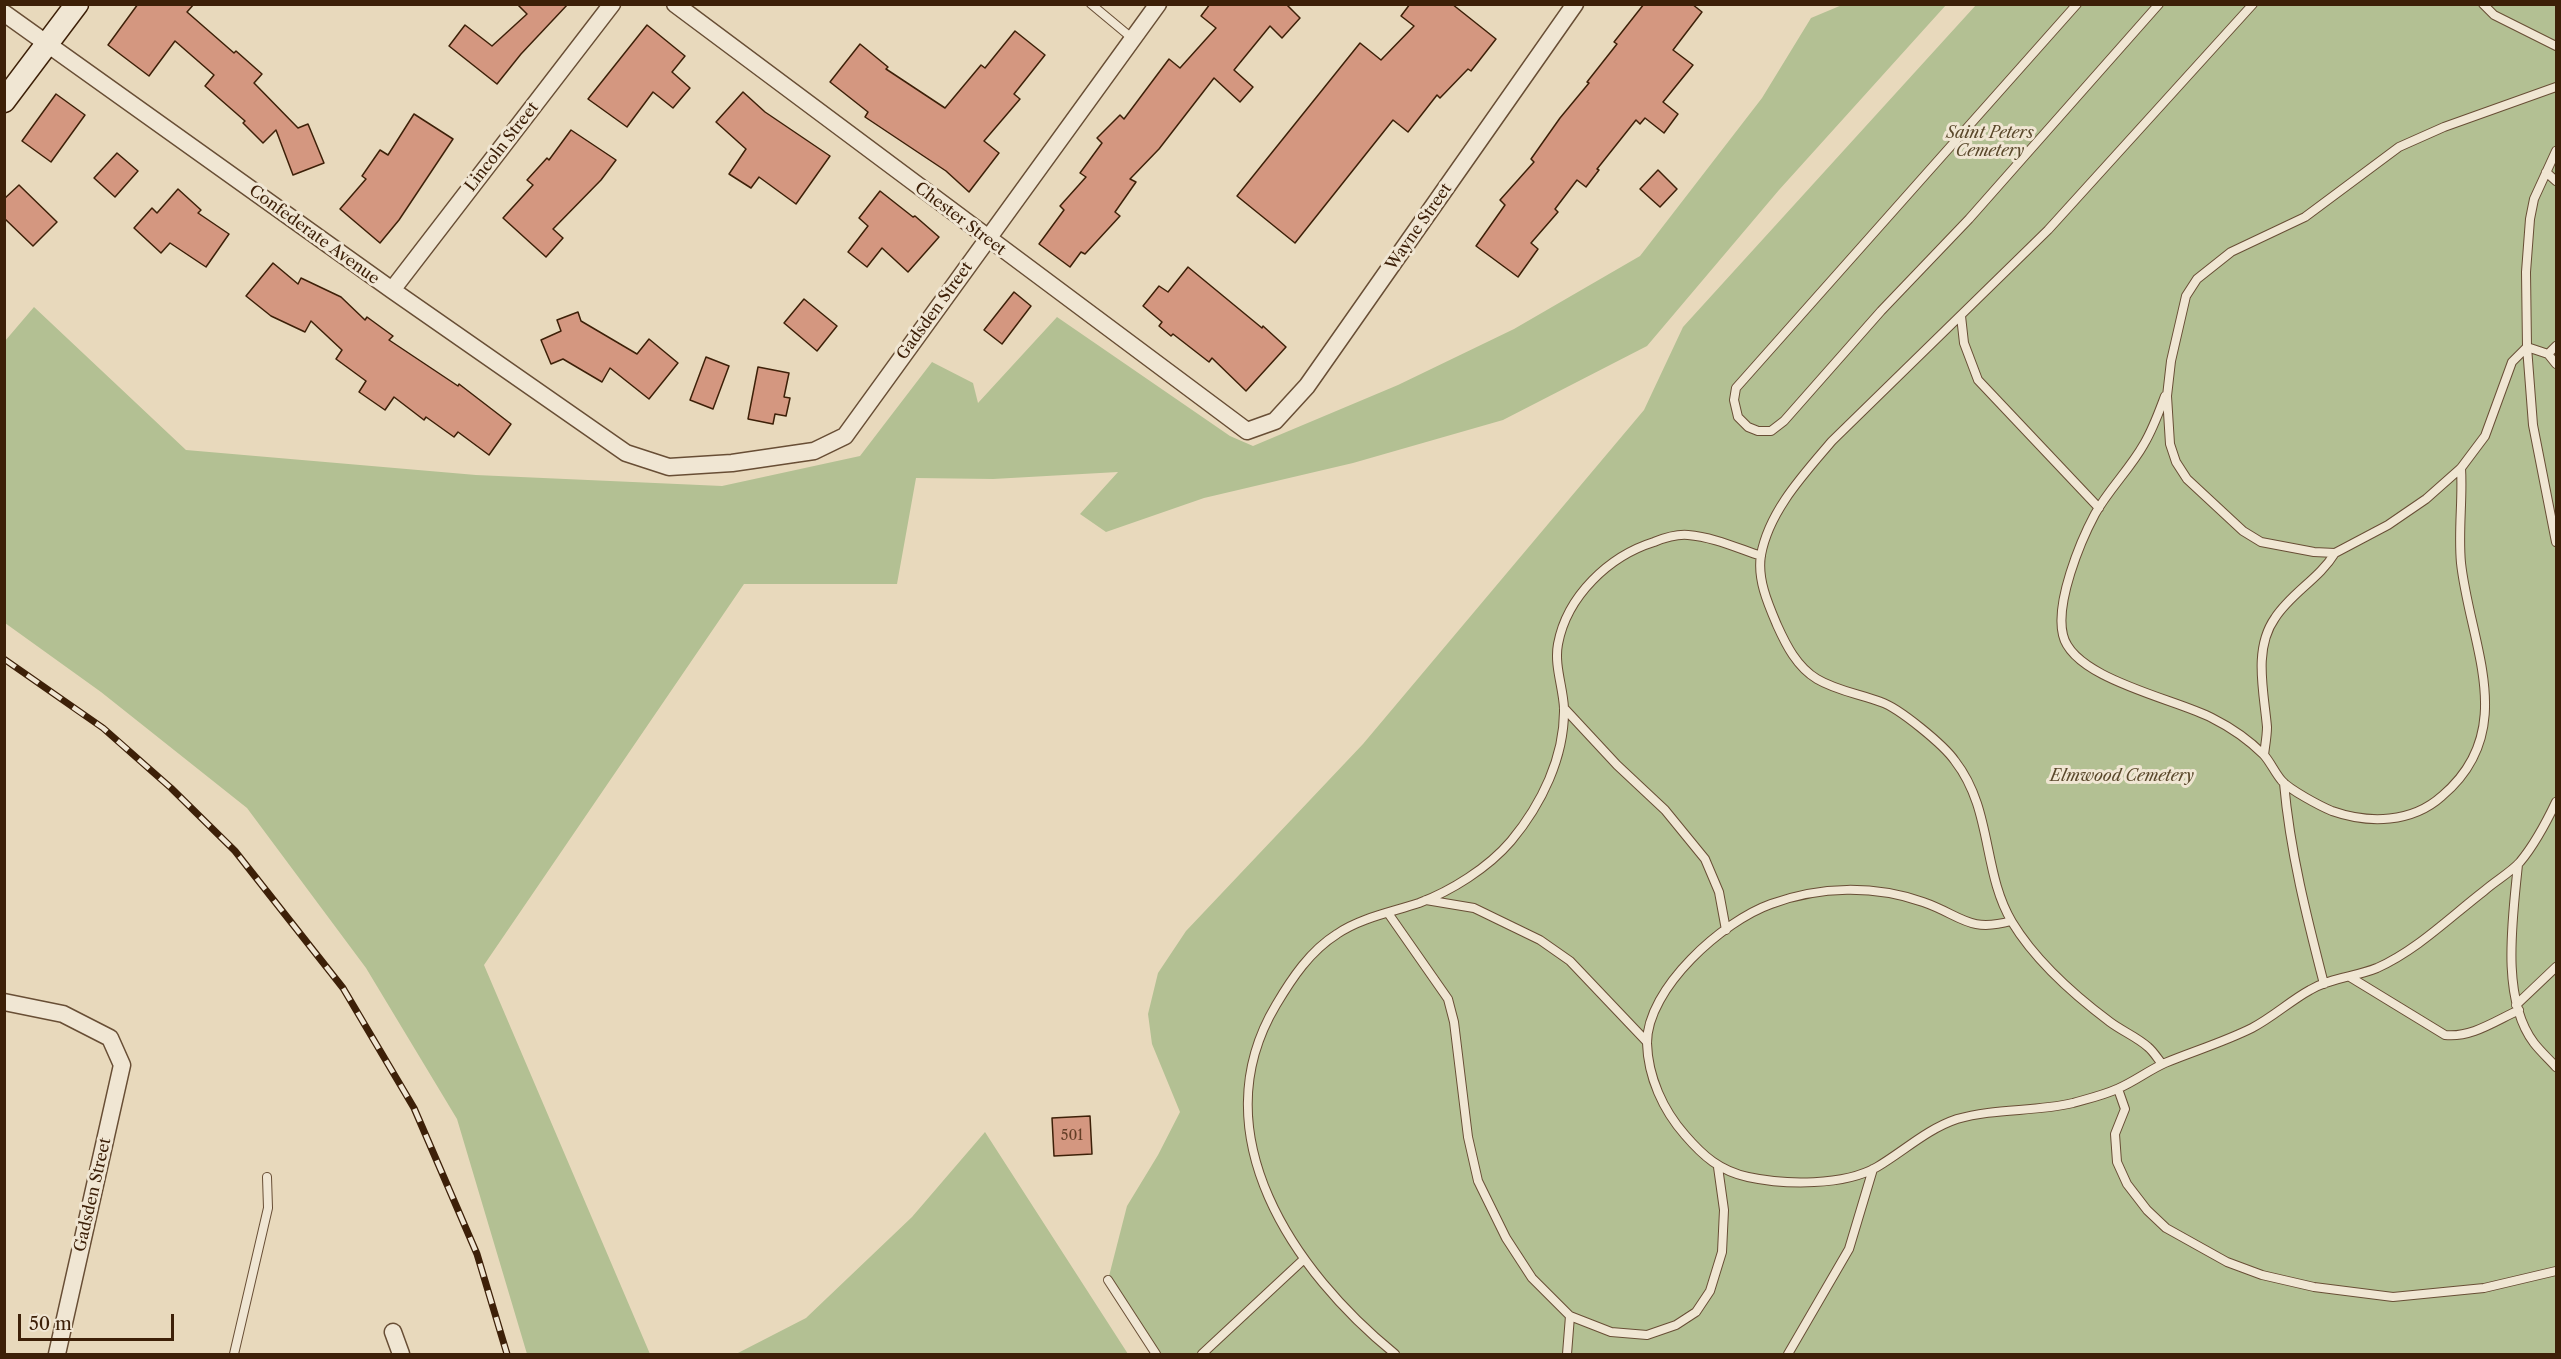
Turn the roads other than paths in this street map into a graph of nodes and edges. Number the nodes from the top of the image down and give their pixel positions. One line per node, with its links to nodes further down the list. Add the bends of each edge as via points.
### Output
1 (77, 4): 13 (street)
2 (612, 4): 21 (street, Lincoln Street)
3 (675, 4): 20 (street, Chester Street)
4 (1091, 4): 12 (lane)
5 (1158, 4): 12 (street, Gadsden Street)
6 (1575, 4): 28 (street, Wayne Street, via 1306,386 1275,421)
7 (2078, 4): 8 (lane, via 1736,388 1738,417 1748,427 1771,430 1798,407)
8 (2159, 4)
9 (2253, 4): 22 (lane, via 2048,230)
10 (2483, 4): 14 (lane, via 2494,15)
11 (4, 13): 13 (street, Confederate Avenue)
12 (1133, 39): 20 (street, Gadsden Street)
13 (48, 45): 16 (street); 21 (street, Confederate Avenue)
14 (2556, 46)
15 (2556, 87): 27 (lane, via 2399,147 2305,217 2231,252 2213,265 2197,279 2186,297)
16 (4, 101)
17 (2556, 151): 18 (lane)
18 (2546, 172): 19 (lane); 24 (lane, via 2530,219)
19 (2556, 181)
20 (987, 239): 28 (street, Chester Street); 29 (street, Gadsden Street, via 845,436 814,451 732,463 669,467)
21 (392, 290): 29 (street, Confederate Avenue)
22 (1961, 316): 31 (lane, via 1964,343 1978,380); 34 (lane, via 1832,441 1802,476 1782,505)
23 (2556, 346): 25 (lane)
24 (2527, 347): 25 (lane); 30 (lane, via 2512,362 2485,436); 32 (lane, via 2534,425)
25 (2548, 354): 26 (lane)
26 (2556, 364)
27 (2168, 390): 31 (lane, via 2144,444); 33 (lane, via 2169,435 2176,462 2187,479 2222,514 2261,542)
28 (1247, 431)
29 (626, 453)
30 (2461, 468): 33 (lane, via 2388,525); 37 (lane, via 2461,562 2483,668 2483,722 2480,745 2471,766 2441,798 2398,818 2372,820 2330,810)
31 (2099, 508): 36 (lane, via 2065,597 2062,623 2067,645 2090,667 2212,718)
32 (2556, 542)
33 (2335, 553): 36 (lane, via 2327,566 2279,612 2267,633 2262,660 2267,730)
34 (1761, 556): 35 (lane, via 1686,534 1640,546 1604,568 1566,619 1557,645); 42 (lane, via 1766,598 1787,647 1801,665 1814,678 1833,687 1885,703 1938,741 1966,774 1978,799 1999,891)
35 (1564, 708): 40 (lane, via 1561,745 1548,782 1509,844 1453,887); 43 (lane, via 1665,810 1705,859 1719,892)
36 (2264, 755): 37 (lane)
37 (2284, 783): 46 (lane, via 2299,886)
38 (2556, 802): 39 (lane, via 2542,832)
39 (2518, 864): 45 (lane, via 2400,956); 48 (lane, via 2511,957)
40 (1426, 900): 41 (lane); 49 (lane, via 1474,908 1540,940 1570,961)
41 (1388, 913): 56 (lane, via 1340,932 1319,947 1284,992 1257,1047 1249,1082 1251,1143 1274,1210); 59 (lane, via 1448,999 1478,1181 1506,1238 1532,1278)
42 (2011, 921): 43 (lane, via 1991,926 1970,924 1906,897 1878,891 1830,890 1765,905); 50 (lane, via 2049,970 2107,1020 2148,1047)
43 (1726, 930): 49 (lane, via 1697,953 1672,982 1660,1000)
44 (2556, 967): 48 (lane)
45 (2350, 977): 46 (lane); 48 (lane, via 2445,1035 2471,1033)
46 (2324, 984): 50 (lane, via 2248,1030)
47 (4, 1002): 61 (street, Gadsden Street, via 63,1014 110,1038 122,1065)
48 (2517, 1008): 51 (lane, via 2533,1042)
49 (1647, 1042): 53 (lane, via 1663,1107 1701,1153)
50 (2162, 1064): 52 (lane)
51 (2556, 1067)
52 (2118, 1089): 54 (lane, via 2073,1103 1957,1119); 57 (lane, via 2126,1109 2115,1134 2117,1162 2127,1184 2166,1228 2227,1262 2314,1287 2393,1297 2484,1288)
53 (1718, 1167): 54 (lane, via 1746,1177 1798,1183 1822,1182); 59 (lane, via 1724,1210 1722,1252 1710,1291 1696,1312 1676,1325 1647,1335 1611,1332)
54 (1873, 1169): 68 (lane, via 1849,1249)
55 (267, 1177): 62 (lane, via 268,1208)
56 (1303, 1260): 65 (lane); 66 (lane, via 1363,1329)
57 (2556, 1271)
58 (1108, 1280): 64 (lane)
59 (1570, 1316): 67 (lane)
60 (393, 1332): 63 (street)
61 (57, 1354)
62 (234, 1354)
63 (401, 1354)
64 (1156, 1354)
65 (1202, 1354)
66 (1395, 1354)
67 (1567, 1354)
68 (1788, 1354)

